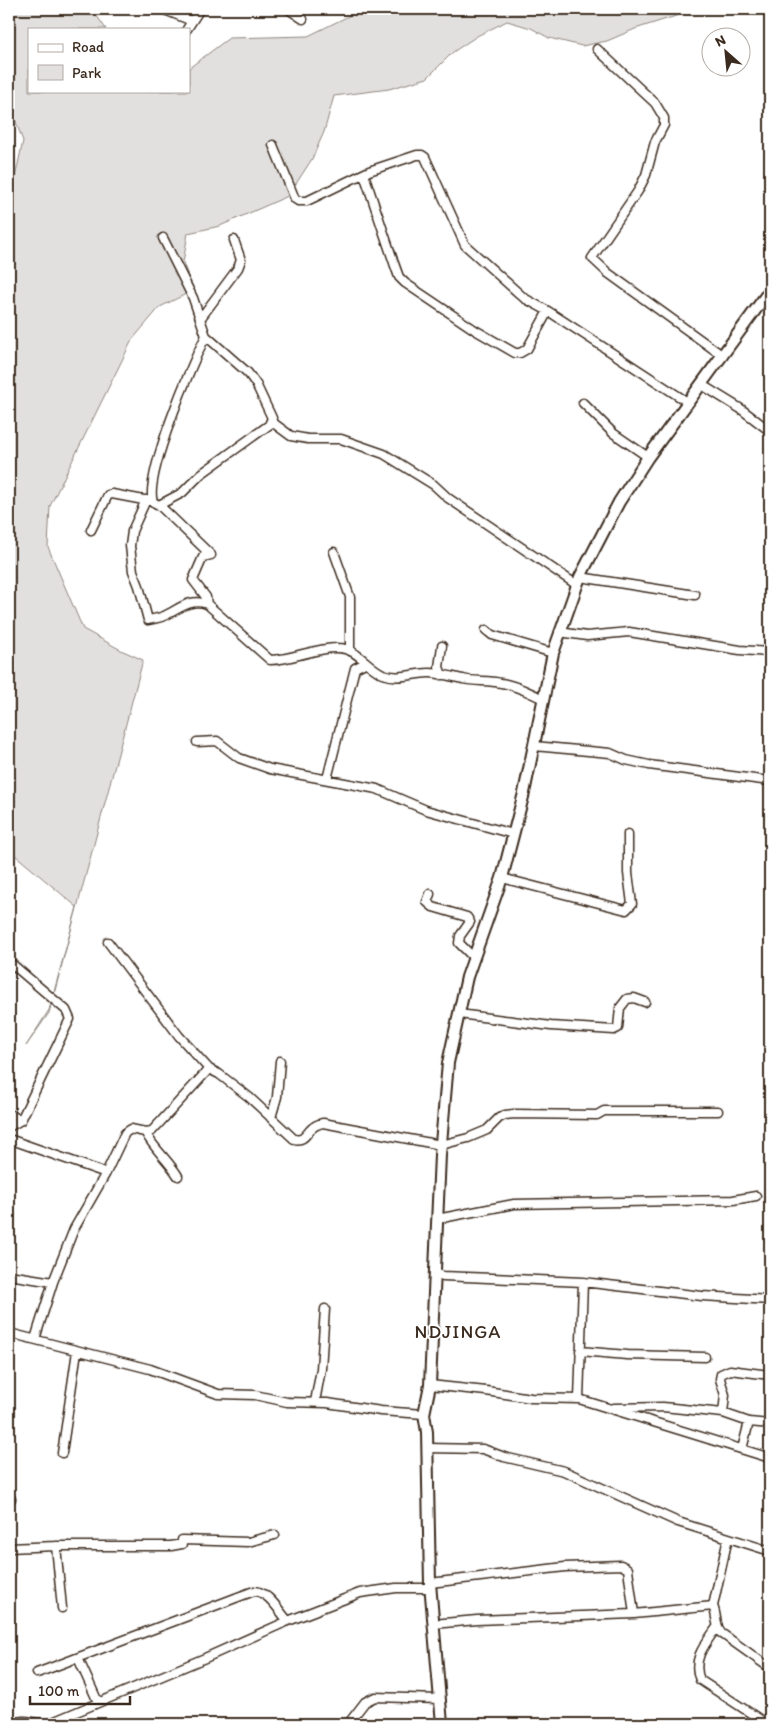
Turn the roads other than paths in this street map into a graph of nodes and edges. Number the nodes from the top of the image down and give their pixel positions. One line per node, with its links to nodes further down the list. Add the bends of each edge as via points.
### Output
1 (162, 9): 5 (street)
2 (200, 9): 5 (street)
3 (288, 9): 4 (street)
4 (304, 19)
5 (192, 21): 6 (street)
6 (188, 28)
7 (597, 49): 16 (street, via 655,102 664,118 664,126 638,191 592,258)
8 (273, 144): 9 (street, via 298,201 307,201)
9 (364, 174): 13 (street, via 417,155 425,157 465,245 524,298); 13 (street, via 399,277 405,283 515,353 527,350)
10 (163, 238): 14 (street)
11 (234, 240): 14 (street, via 241,260 238,268)
12 (770, 290): 16 (street)
13 (548, 311): 19 (street)
14 (200, 319): 15 (street)
15 (206, 336): 20 (street, via 248,373); 23 (street, via 167,430 151,492)
16 (723, 356): 17 (street)
17 (702, 385): 19 (street); 21 (street)
18 (583, 403): 22 (street, via 613,433)
19 (688, 403): 22 (street)
20 (272, 422): 23 (street, via 201,474 182,493); 26 (street, via 291,436 308,440 341,439 384,454 434,485 456,504)
21 (770, 432)
22 (648, 457): 26 (street, via 619,502)
23 (153, 502): 24 (street, via 108,495); 28 (street, via 210,555 203,557 193,580 206,597); 28 (street, via 132,531 130,546 133,571 148,620 197,601)
24 (91, 530)
25 (334, 552): 32 (street, via 350,597)
26 (579, 581): 27 (street); 30 (street)
27 (695, 595)
28 (207, 604): 32 (street, via 270,660 337,648)
29 (486, 630): 34 (street, via 492,635)
30 (559, 632): 33 (street, via 587,636 629,632); 34 (street)
31 (442, 646): 36 (street, via 439,667)
32 (350, 650): 35 (street)
33 (770, 652)
34 (553, 653): 37 (street)
35 (365, 663): 36 (street, via 384,674); 40 (street, via 355,668)
36 (442, 674): 37 (street, via 464,680 502,683)
37 (544, 700): 39 (street)
38 (197, 742): 40 (street, via 217,741 239,758 270,769)
39 (534, 746): 41 (street, via 610,753 649,765); 42 (street)
40 (327, 779): 42 (street, via 377,789 426,810)
41 (770, 781)
42 (513, 834): 44 (street)
43 (628, 834): 44 (street, via 632,904 626,910)
44 (502, 878): 47 (street)
45 (430, 894): 47 (street, via 427,902 433,907 467,918 470,922 459,943)
46 (108, 942): 52 (street, via 179,1036)
47 (474, 958): 50 (street)
48 (12, 964): 56 (street, via 66,1010 70,1019)
49 (645, 1002): 50 (street, via 627,999 620,1008 618,1028 614,1030)
50 (459, 1014): 60 (street, via 448,1064)
51 (280, 1061): 55 (street, via 277,1097)
52 (209, 1069): 55 (street, via 248,1096); 58 (street, via 156,1128)
53 (718, 1111): 60 (street, via 604,1110 597,1115 505,1115 487,1130)
54 (9, 1114): 56 (street)
55 (271, 1118): 60 (street, via 298,1140 315,1125 324,1123)
56 (21, 1120): 57 (street)
57 (9, 1127)
58 (145, 1132): 61 (street, via 131,1129 125,1132); 62 (street)
59 (9, 1139): 61 (street)
60 (441, 1145): 64 (street)
61 (106, 1173): 67 (street, via 74,1229)
62 (178, 1176)
63 (756, 1196): 64 (street, via 733,1200 514,1204)
64 (437, 1219): 66 (street)
65 (9, 1275): 67 (street)
66 (434, 1277): 68 (street, via 438,1274); 77 (street)
67 (53, 1282): 72 (street)
68 (582, 1282): 69 (street); 74 (street)
69 (770, 1300)
70 (325, 1309): 79 (street)
71 (9, 1333): 72 (street)
72 (36, 1339): 73 (street)
73 (77, 1351): 79 (street, via 150,1369 218,1394 238,1393 288,1402); 87 (street)
74 (580, 1351): 75 (street); 78 (street)
75 (705, 1357)
76 (770, 1374): 81 (street, via 730,1370 721,1374 725,1395)
77 (430, 1385): 78 (street, via 530,1398); 82 (street)
78 (578, 1399): 80 (street)
79 (315, 1402): 82 (street)
80 (607, 1408): 81 (street, via 663,1407); 86 (street)
81 (723, 1413): 83 (street)
82 (424, 1414): 85 (street)
83 (749, 1422): 84 (street); 86 (street)
84 (770, 1424)
85 (427, 1448): 90 (street, via 483,1448 504,1457 564,1470 678,1522); 94 (street)
86 (742, 1449): 88 (street)
87 (62, 1453)
88 (770, 1458)
89 (275, 1535): 91 (street, via 248,1542 182,1540 182,1544 172,1546)
90 (728, 1538): 93 (street); 95 (street)
91 (56, 1546): 92 (street); 96 (street)
92 (9, 1548)
93 (770, 1551)
94 (430, 1586): 97 (street, via 565,1567 621,1565 628,1569); 98 (street, via 360,1593); 99 (street)
95 (713, 1606): 97 (street); 100 (street)
96 (62, 1608)
97 (634, 1614): 99 (street)
98 (288, 1621): 101 (street, via 267,1595 254,1591); 105 (street)
99 (433, 1624): 104 (street)
100 (717, 1627): 102 (street); 109 (street, via 700,1652 696,1667 700,1680)
101 (78, 1658): 103 (street); 105 (street)
102 (770, 1668)
103 (37, 1673)
104 (439, 1699): 107 (street, via 375,1697 365,1702); 108 (street)
105 (98, 1702): 106 (street, via 50,1723 27,1720)
106 (11, 1724)
107 (348, 1724)
108 (442, 1724)
109 (766, 1724)

